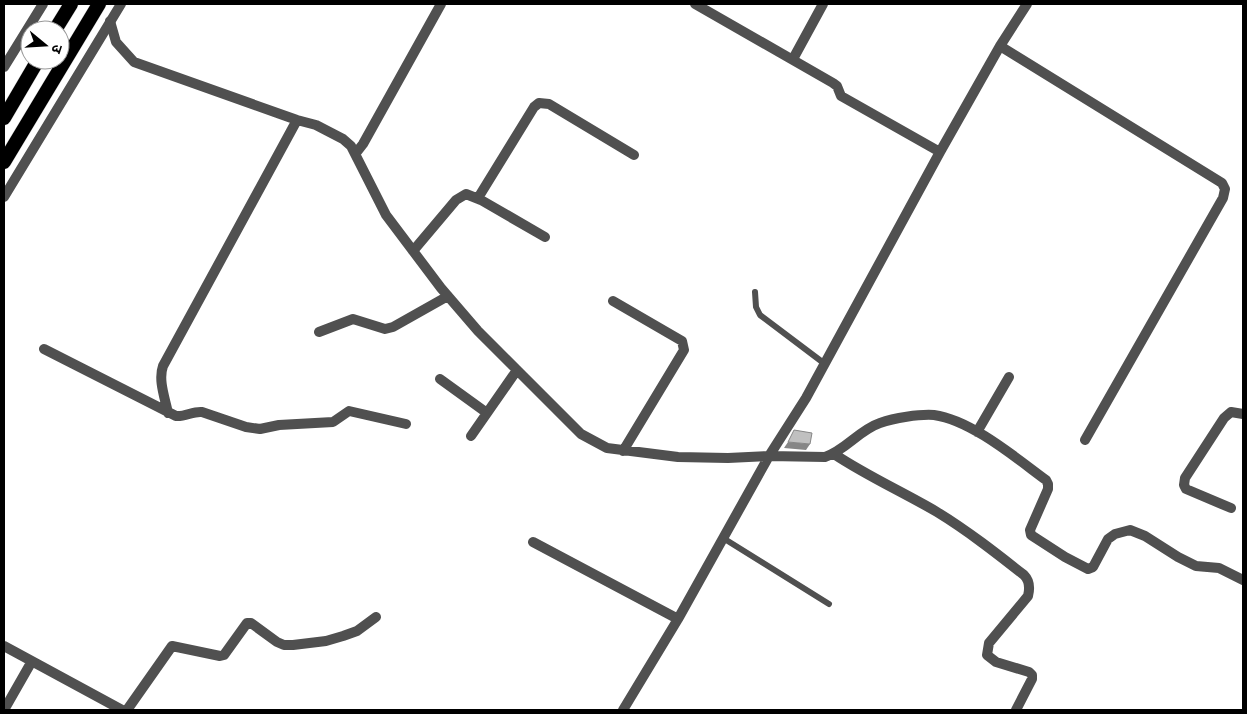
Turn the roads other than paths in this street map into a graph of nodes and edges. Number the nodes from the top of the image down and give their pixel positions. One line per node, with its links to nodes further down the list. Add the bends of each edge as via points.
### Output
1 (43, 4): 13 (street)
2 (71, 4): 9 (highway)
3 (99, 4): 20 (highway)
4 (121, 4): 10 (street)
5 (441, 4): 17 (street)
6 (695, 4): 12 (street)
7 (823, 4): 12 (street)
8 (1027, 4): 11 (street)
9 (61, 20)
10 (110, 22): 16 (street, via 116,42 134,62); 21 (street)
11 (1000, 46): 18 (street); 40 (street, via 1222,183 1224,189 1223,198)
12 (793, 59): 18 (street, via 836,84 841,96)
13 (4, 67)
14 (32, 70): 15 (highway)
15 (4, 118)
16 (297, 120): 17 (street, via 316,125 343,139); 35 (street, via 163,366 161,380)
17 (356, 152): 24 (street, via 386,215)
18 (940, 152): 30 (street)
19 (634, 155): 22 (street, via 549,104 539,103)
20 (4, 162)
21 (4, 197)
22 (478, 198): 23 (street); 24 (street, via 462,194)
23 (546, 237)
24 (412, 251): 26 (street)
25 (755, 292): 30 (lane, via 760,315)
26 (448, 296): 28 (street, via 393,327 384,329 353,319); 31 (street)
27 (613, 301): 41 (street, via 682,341 684,350)
28 (318, 332)
29 (44, 349): 35 (street)
30 (825, 364): 43 (street)
31 (517, 370): 34 (street); 41 (street, via 581,434 607,448)
32 (1009, 377): 38 (street)
33 (440, 379): 34 (street)
34 (487, 412): 39 (street)
35 (168, 413): 37 (street, via 182,416 202,412 260,429 333,422 350,411)
36 (1243, 414): 44 (street, via 1231,412 1224,418 1184,485 1186,489)
37 (406, 424)
38 (977, 432): 42 (street, via 948,418 924,414 881,422 862,431); 47 (street, via 1046,480 1048,489 1030,530 1031,535 1065,558 1088,569 1093,568 1108,539 1130,530 1196,566 1219,568)
39 (471, 436)
40 (1085, 440)
41 (623, 451): 43 (street, via 678,457)
42 (834, 454): 43 (street, via 814,458); 57 (street, via 940,514 1028,580 1028,596 989,643 987,650 987,656 996,662 1032,675)
43 (770, 456): 45 (street)
44 (1231, 508)
45 (723, 538): 48 (lane); 50 (street)
46 (533, 542): 50 (street)
47 (1243, 580)
48 (829, 604)
49 (376, 617): 55 (street, via 357,631 326,641 284,645 251,623 224,655 172,646)
50 (678, 619): 56 (street)
51 (4, 646): 52 (street)
52 (32, 661): 53 (street); 54 (street)
53 (4, 710)
54 (122, 710)
55 (127, 710)
56 (623, 710)
57 (1016, 710)

